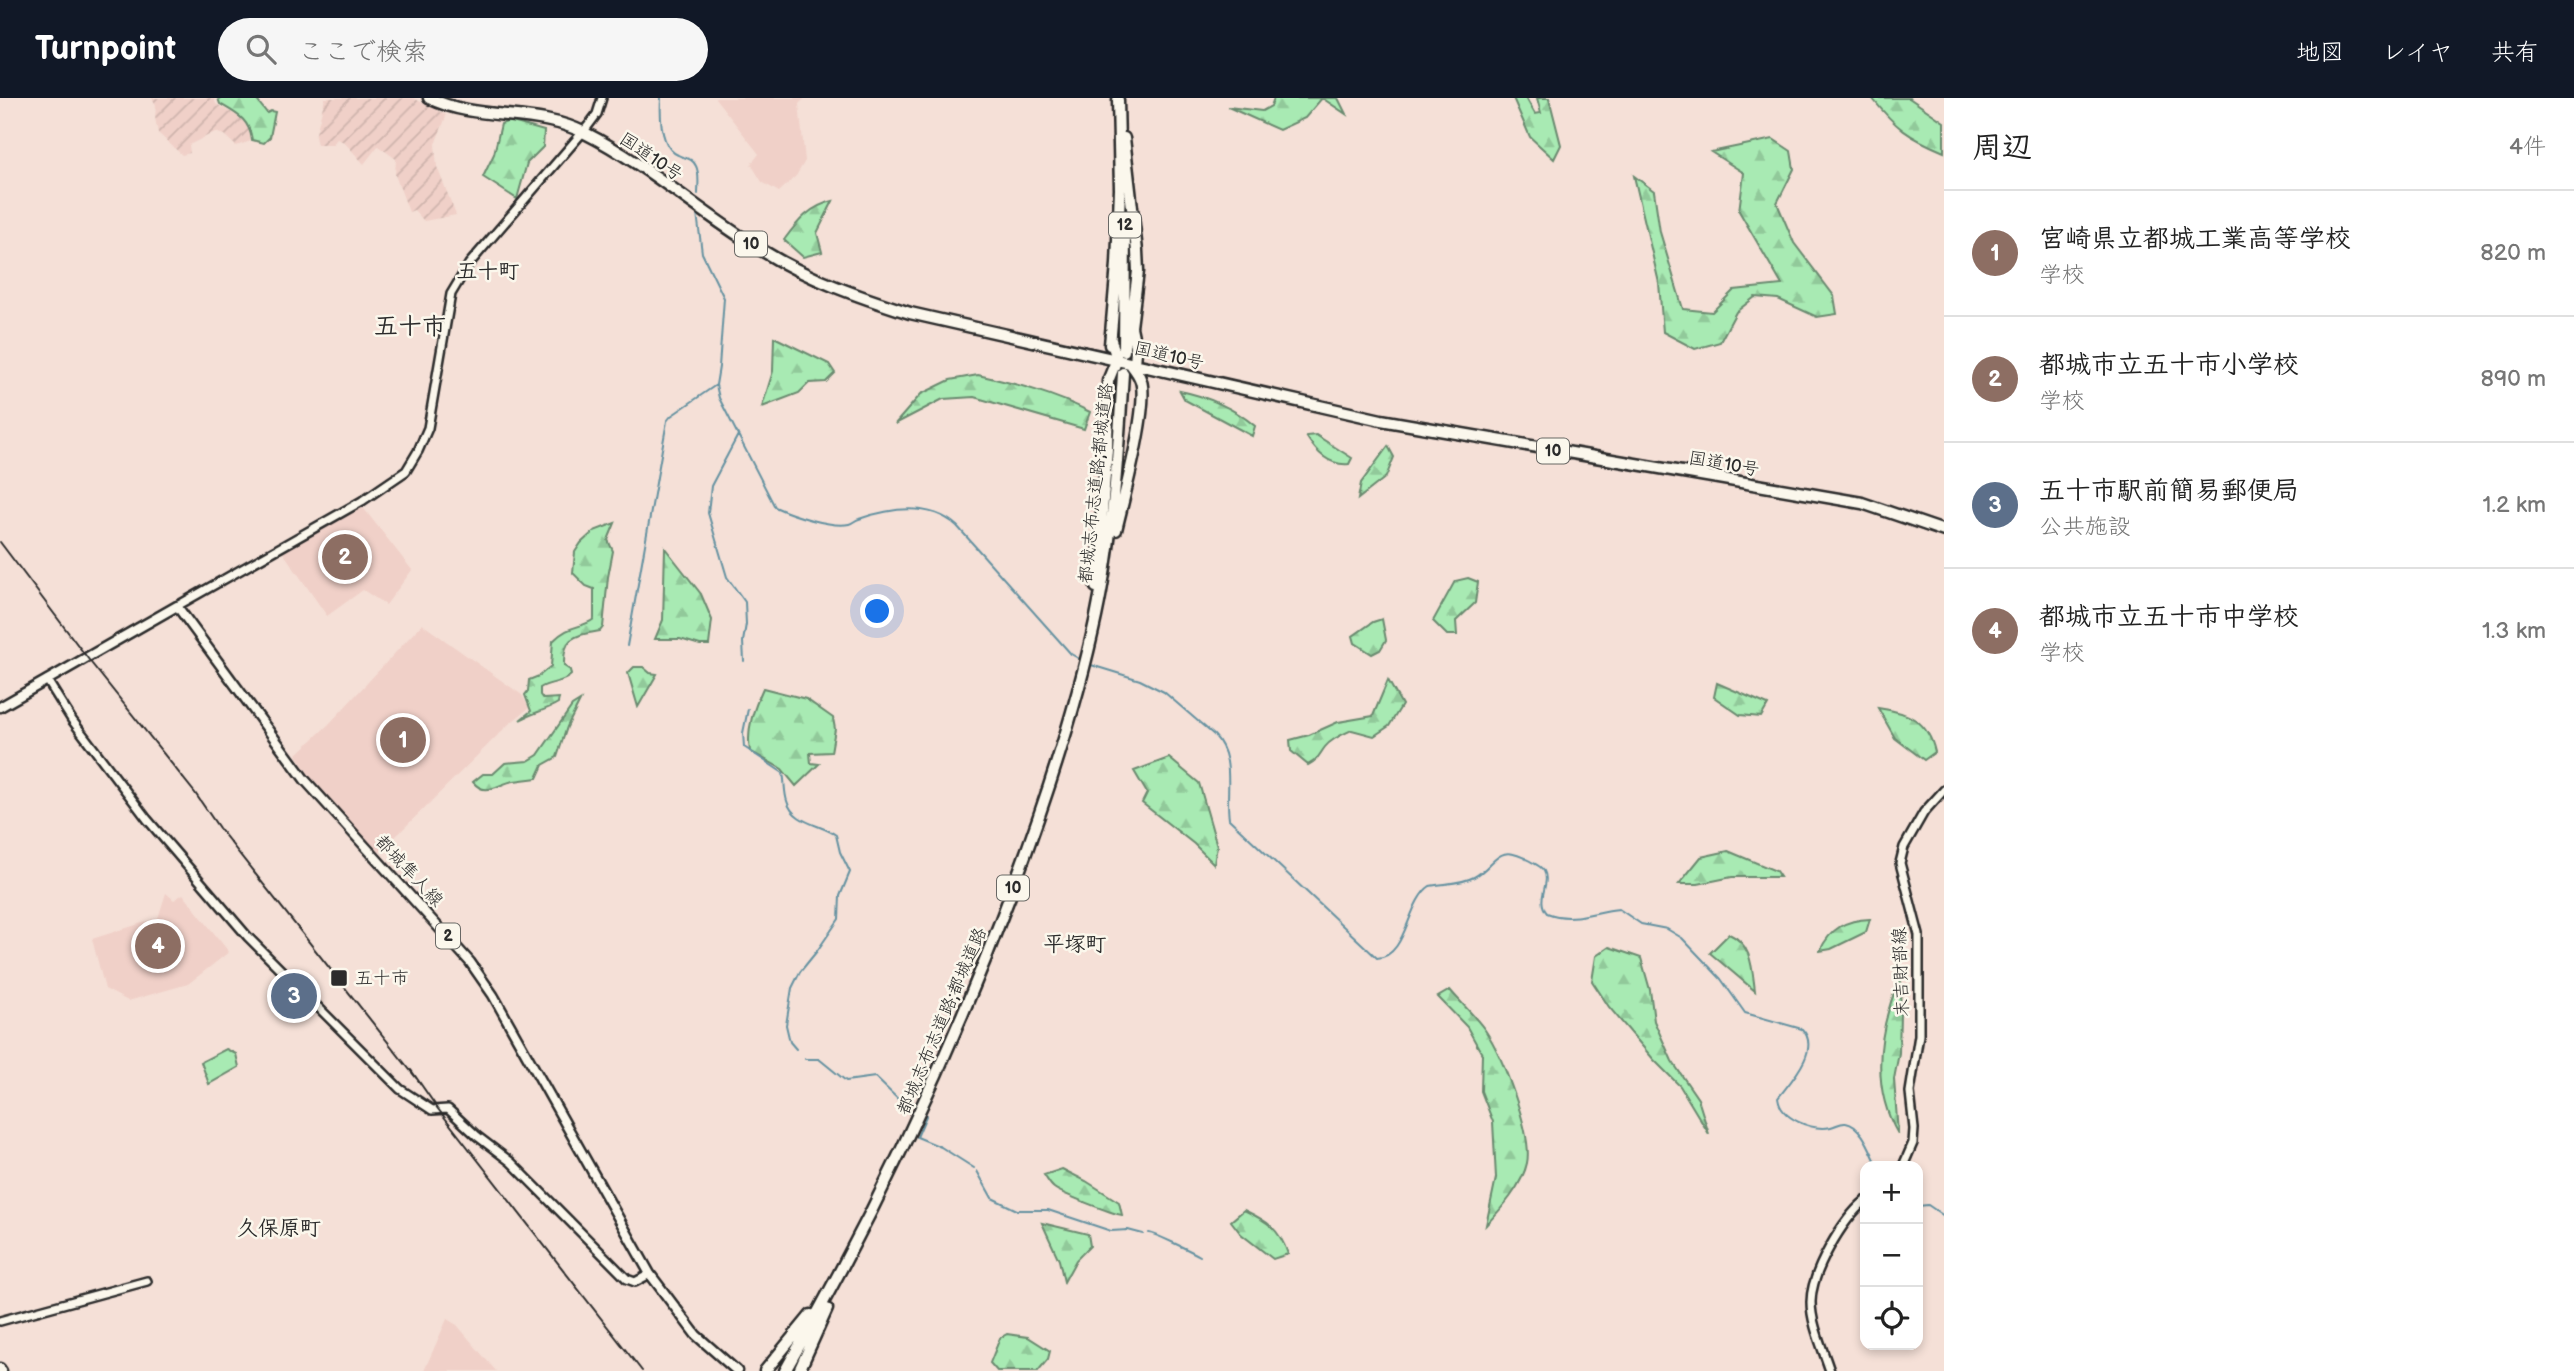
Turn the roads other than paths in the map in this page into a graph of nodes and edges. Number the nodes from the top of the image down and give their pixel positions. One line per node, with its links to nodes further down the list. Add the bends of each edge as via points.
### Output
1 (429, 98): 4 (highway, 国道10号 / 10, via 457,109 537,119)
2 (602, 98): 4 (street)
3 (1118, 99): 5 (highway, via 1120,190); 6 (highway, via 1137,251 1131,327); 8 (highway, 12, via 1124,198)
4 (583, 132): 7 (highway, 国道10号 / 10, via 797,270 910,313); 16 (street, via 454,285 428,428 406,471)
5 (1111, 340): 7 (highway, via 1108,350); 8 (highway)
6 (1134, 343): 9 (highway); 10 (highway)
7 (1093, 354): 8 (highway, 国道10号 / 10); 13 (highway, via 1107,366)
8 (1121, 355): 9 (highway, 国道10号 / 10); 13 (highway)
9 (1132, 363): 10 (highway, 国道10号 / 10); 14 (highway)
10 (1149, 368): 11 (highway, 国道10号 / 10)
11 (1161, 371): 14 (highway, via 1146,373); 15 (highway, 国道10号 / 10, via 1381,421 1862,503)
12 (1124, 373): 17 (highway, 都城志布志道路;都城道路 / 10, via 1111,527)
13 (1108, 381): 18 (highway, via 1106,462)
14 (1141, 384): 17 (highway, via 1138,429)
15 (1944, 531)
16 (177, 606): 19 (main road); 26 (main road, 都城隼人線 / 2, via 305,780 478,972)
17 (1096, 619): 18 (highway, 都城志布志道路;都城道路 / 10)
18 (1088, 650): 24 (highway, 都城志布志道路;都城道路 / 10, via 1046,796 973,992)
19 (47, 680): 20 (main road); 26 (street, via 146,819 248,937 400,1089 432,1110 448,1109 511,1162 627,1279 635,1282)
20 (0, 706)
21 (1944, 790): 22 (street, 末吉財部線, via 1924,812 1900,863 1919,935 1919,1035 1910,1092 1914,1129)
22 (1905, 1161)
23 (1860, 1206): 33 (street, via 1838,1232 1812,1294)
24 (860, 1235): 25 (highway, 都城志布志道路;都城道路 / 10); 32 (highway, 10)
25 (843, 1267): 29 (highway, 10, via 806,1322); 31 (highway, 都城志布志道路;都城道路 / 10)
26 (650, 1274): 30 (main road, 都城隼人線 / 2, via 678,1315)
27 (147, 1280): 28 (street)
28 (0, 1321)
29 (765, 1370)
30 (737, 1371)
31 (785, 1371)
32 (799, 1371)
33 (1829, 1371)

